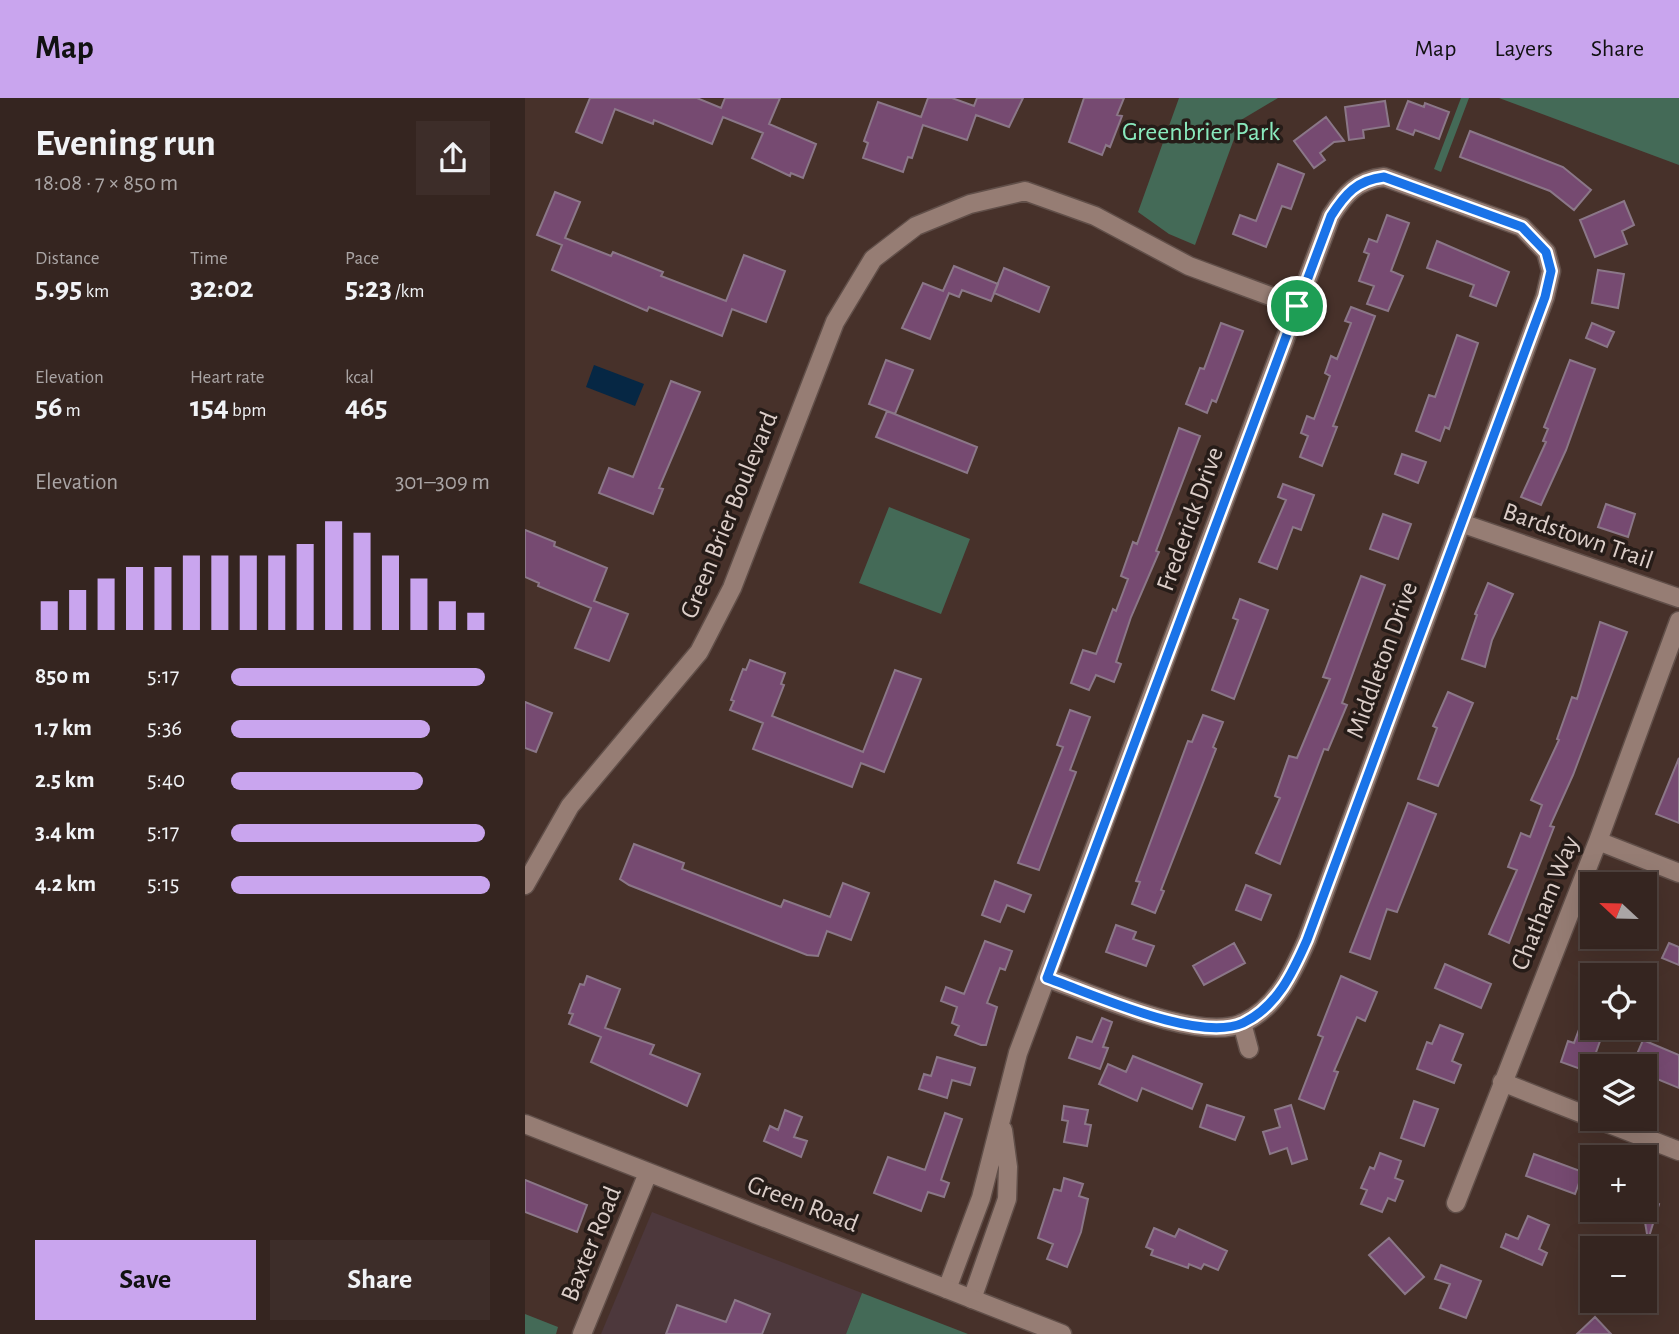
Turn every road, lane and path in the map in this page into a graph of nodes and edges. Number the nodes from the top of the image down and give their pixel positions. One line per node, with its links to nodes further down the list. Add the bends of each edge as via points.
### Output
1 (1545, 297): 2 (street, Frederick Drive, via 1551,271 1546,252 1522,227 1384,177 1366,179 1341,199); 3 (street, Middleton Drive)
2 (1297, 306): 8 (street, Green Brier Boulevard, via 1189,266 1095,216 1025,191 970,204 916,226 873,259 835,322 715,624 684,671 569,806); 9 (street, Frederick Drive)
3 (1461, 523): 4 (street, Bardstown Trail); 10 (street, Middleton Drive, via 1307,940 1289,981 1267,1006)
4 (1679, 598)
5 (1679, 621): 6 (street, Chatham Way)
6 (1598, 841): 7 (street); 12 (street, Chatham Way)
7 (1679, 873)
8 (525, 885)
9 (1047, 978): 10 (street, via 1168,1021 1199,1027); 14 (street, Frederick Drive, via 1008,1084)
10 (1242, 1023): 11 (street)
11 (1249, 1049)
12 (1502, 1082): 13 (street); 19 (street, Chatham Way)
13 (1580, 1113)
14 (1002, 1123): 20 (street, Frederick Drive, via 981,1198); 21 (street, Frederick Drive, via 1007,1199)
15 (525, 1124): 18 (street, Green Road)
16 (1627, 1131): 17 (street)
17 (1679, 1151)
18 (649, 1173): 20 (street, Green Road); 22 (street, Baxter Road)
19 (1456, 1203)
20 (947, 1289): 21 (street, Green Road)
21 (972, 1299): 23 (street, Green Road)
22 (583, 1334)
23 (1062, 1334)

